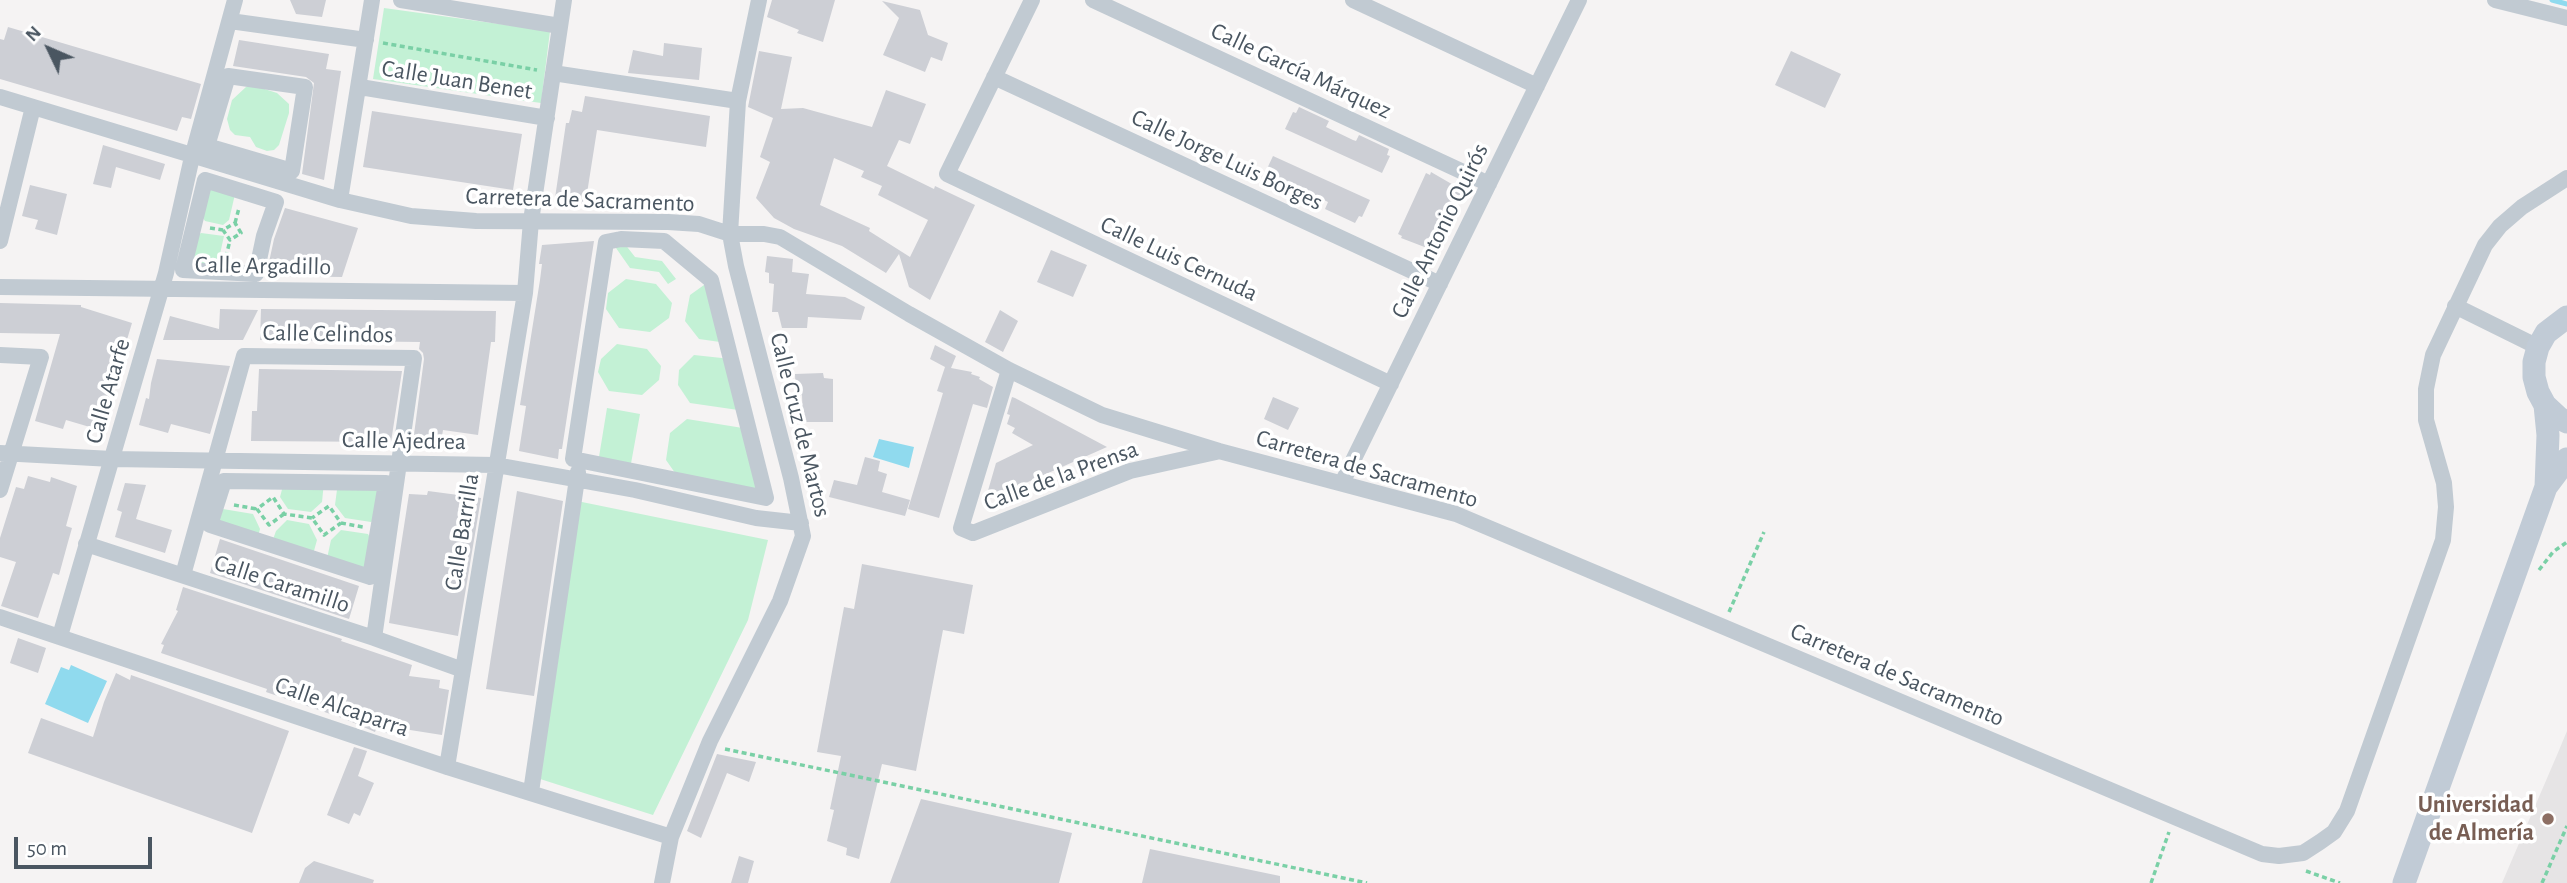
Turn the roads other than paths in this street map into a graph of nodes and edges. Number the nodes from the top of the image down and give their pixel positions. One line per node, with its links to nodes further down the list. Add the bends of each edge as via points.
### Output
1 (235, 0): 12 (street, Calle Atarfe)
2 (372, 0): 14 (street)
3 (401, 0): 13 (street)
4 (564, 0): 13 (street, Calle Barrilla)
5 (1032, 0): 16 (street)
6 (1093, 0): 26 (street, Calle García Márquez)
7 (1353, 0): 17 (street)
8 (1579, 0): 17 (street, Calle Antonio Quirós)
9 (2495, 0): 11 (street)
10 (754, 1): 20 (street, Calle Cruz de Martos)
11 (2567, 18)
12 (230, 21): 14 (street); 24 (street, Calle Atarfe)
13 (560, 26): 15 (street, Calle Barrilla)
14 (366, 40): 18 (street)
15 (553, 73): 20 (street); 22 (street, Calle Barrilla)
16 (994, 77): 35 (street, Calle Jorge Luis Borges); 44 (street, Calle Luis Cernuda, via 947,174)
17 (1536, 86): 26 (street, Calle Antonio Quirós)
18 (360, 88): 22 (street, Calle Juan Benet); 28 (street)
19 (0, 97): 21 (street, Carretera de Sacramento)
20 (738, 101): 31 (street, Calle Cruz de Martos)
21 (33, 107): 24 (street, Carretera de Sacramento); 27 (street)
22 (547, 118): 29 (street, Calle Barrilla)
23 (207, 146): 23 (street, via 228,76 305,87 292,171)
24 (192, 157): 28 (street, Carretera de Sacramento); 37 (street, Calle Atarfe)
25 (2567, 178): 39 (street, Carretera de Sacramento, via 2500,226 2485,245)
26 (1489, 184): 35 (street, Calle Antonio Quirós)
27 (6, 185): 33 (street)
28 (340, 200): 29 (street, Carretera de Sacramento, via 411,216)
29 (531, 221): 30 (street, Carretera de Sacramento); 38 (street, Calle Barrilla)
30 (614, 221): 31 (street, Carretera de Sacramento, via 699,224); 32 (street)
31 (730, 234): 43 (street, Carretera de Sacramento, via 780,237); 59 (street, Calle Cruz de Martos)
32 (611, 241): 52 (street); 52 (street, via 664,241 711,280 766,498)
33 (0, 242)
34 (256, 274): 34 (street, via 276,202 205,180 183,270)
35 (1440, 284): 44 (street, Calle Antonio Quirós)
36 (0, 287): 37 (street, Calle Argadillo)
37 (161, 288): 38 (street, Calle Argadillo); 49 (street, Calle Atarfe)
38 (525, 293): 54 (street, Calle Barrilla)
39 (2455, 306): 41 (street); 56 (street, Carretera de Sacramento, via 2433,355 2426,388 2426,420 2444,484 2443,540 2347,811 2334,832 2303,853 2262,854 1455,513)
40 (2567, 317): 41 (street, via 2546,333)
41 (2538, 347): 45 (street, via 2534,377)
42 (0, 355): 48 (street, via 41,357)
43 (1009, 370): 47 (street, Carretera de Sacramento, via 1102,415); 47 (street, Calle de la Prensa, via 961,528 973,533 1130,471)
44 (1391, 384): 56 (street, Calle Antonio Quirós)
45 (2545, 405): 46 (street); 57 (street)
46 (2567, 422)
47 (1219, 451): 56 (street, Carretera de Sacramento)
48 (6, 454): 49 (street, Calle Ajedrea); 58 (street)
49 (113, 459): 51 (street, Calle Ajedrea); 61 (street, Calle Atarfe)
50 (2567, 459): 57 (street)
51 (216, 461): 53 (street, Calle Ajedrea); 53 (street, Calle Celindos, via 244,356 414,358); 62 (street)
52 (579, 461): 55 (street)
53 (401, 464): 54 (street, Calle Ajedrea); 65 (street)
54 (496, 466): 55 (street, Calle Ajedrea); 66 (street, Calle Barrilla)
55 (576, 480): 59 (street, Calle Ajedrea, via 756,518); 68 (street)
56 (1342, 483)
57 (2546, 487): 71 (street)
58 (0, 490)
59 (801, 523): 69 (street, Calle Cruz de Martos, via 803,536 780,601 709,746)
60 (210, 525): 60 (street, via 370,578 386,483 224,481)
61 (86, 544): 62 (street, Calle Caramillo); 64 (street, Calle Atarfe)
62 (183, 575): 65 (street, Calle Caramillo)
63 (0, 617): 64 (street, Calle Alcaparra)
64 (60, 636): 67 (street, Calle Alcaparra)
65 (374, 638): 66 (street, Calle Caramillo)
66 (463, 670): 67 (street, Calle Barrilla)
67 (447, 767): 68 (street, Calle Alcaparra)
68 (531, 792): 69 (street, Calle Alcaparra)
69 (671, 837): 70 (street, Calle Cruz de Martos)
70 (662, 883)
71 (2404, 883)

